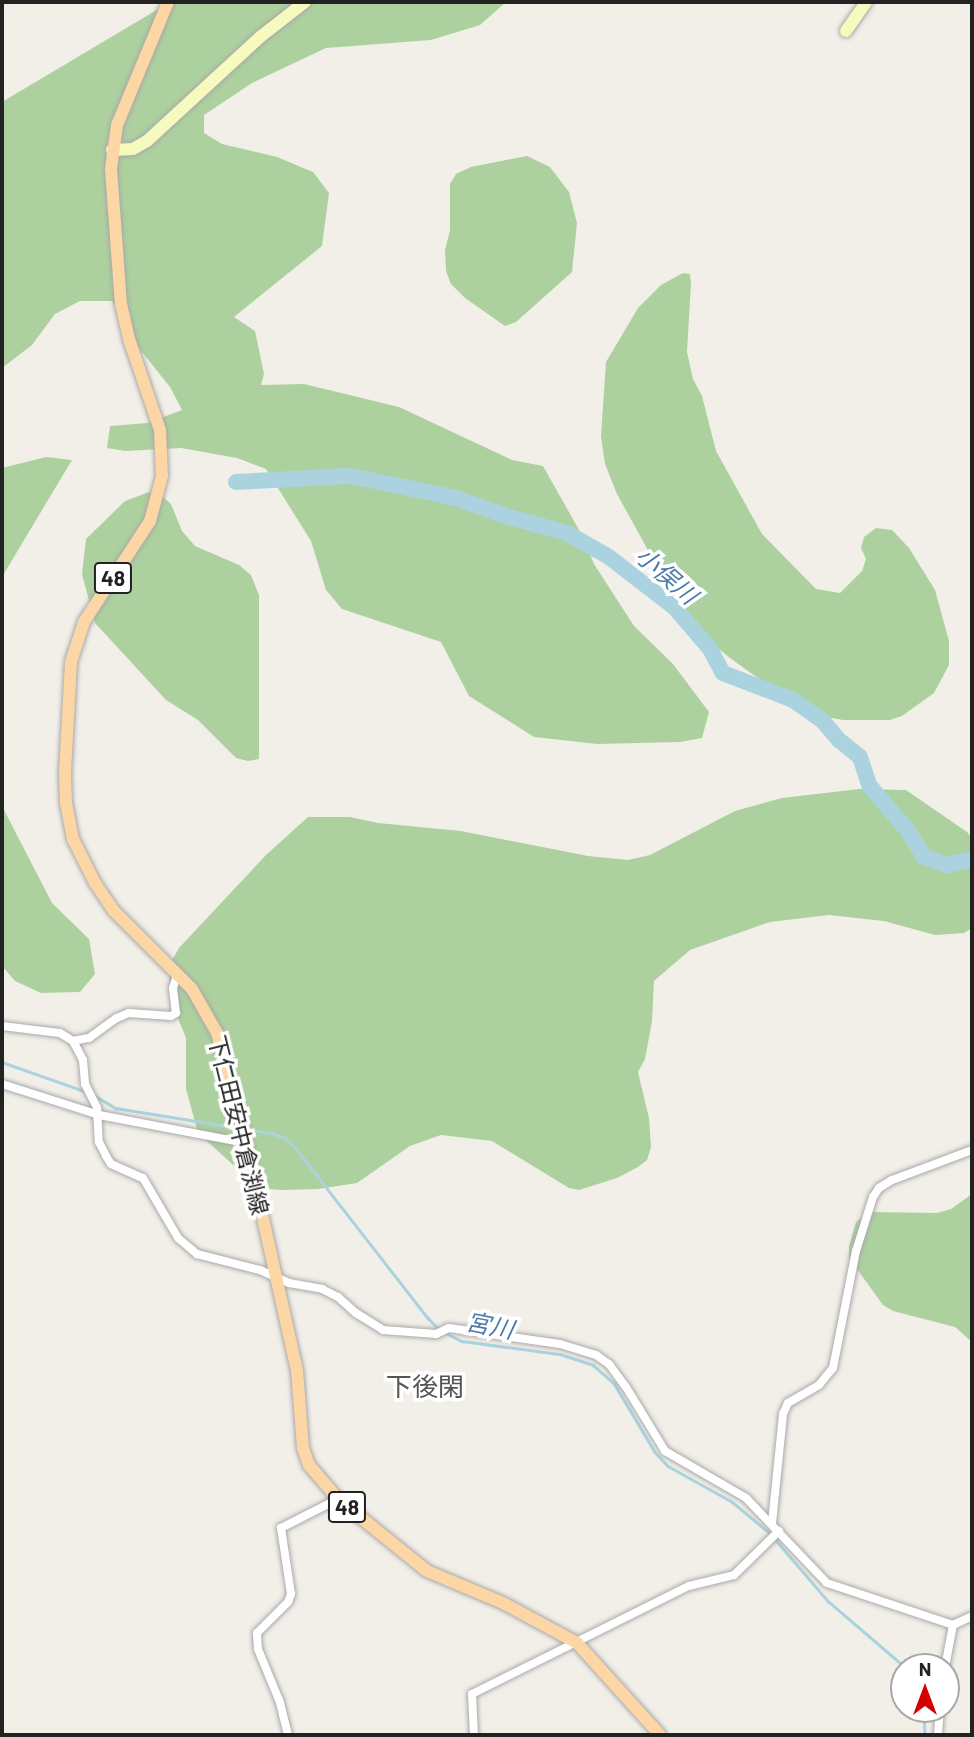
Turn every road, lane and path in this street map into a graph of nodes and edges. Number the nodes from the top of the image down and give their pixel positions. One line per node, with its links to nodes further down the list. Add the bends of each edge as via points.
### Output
1 (168, 2): 5 (main road, 下仁田安中倉渕線 / 48, via 130,90)
2 (305, 2): 5 (street, via 147,141 133,149)
3 (866, 2): 4 (street)
4 (846, 31)
5 (112, 150): 6 (main road, 下仁田安中倉渕線 / 48, via 121,303 160,430 164,461 150,521 95,604 76,642 68,677 66,803 73,839 94,883 114,911)
6 (177, 975): 8 (street, via 174,1015 130,1013 89,1038); 11 (main road, 下仁田安中倉渕線 / 48, via 197,996 214,1026)
7 (2, 1026): 8 (street, via 60,1033)
8 (73, 1041): 10 (street)
9 (2, 1084): 10 (street)
10 (98, 1111): 11 (street); 13 (street, via 99,1142 111,1164 143,1178 178,1238 197,1254)
11 (245, 1139): 13 (main road, 下仁田安中倉渕線 / 48)
12 (972, 1150): 15 (street, via 892,1180 873,1197 856,1251 832,1368 819,1385 788,1403 783,1413)
13 (276, 1278): 14 (main road, 下仁田安中倉渕線 / 48, via 297,1370 303,1448 318,1479); 15 (street, via 312,1285 338,1297 383,1330 436,1334 447,1329 560,1344 596,1355 626,1387 665,1451 746,1498)
14 (338, 1499): 19 (main road, 下仁田安中倉渕線 / 48, via 427,1571 505,1604); 21 (street, via 281,1528 290,1594 288,1602 257,1633 258,1649)
15 (772, 1523): 16 (street)
16 (779, 1531): 18 (street, via 827,1583); 19 (street, via 734,1575 689,1587)
17 (972, 1616): 18 (street)
18 (953, 1625): 20 (street)
19 (577, 1643): 22 (street, via 472,1694); 23 (main road, 下仁田安中倉渕線 / 48)
20 (948, 1653)
21 (288, 1735)
22 (474, 1735)
23 (660, 1735)

